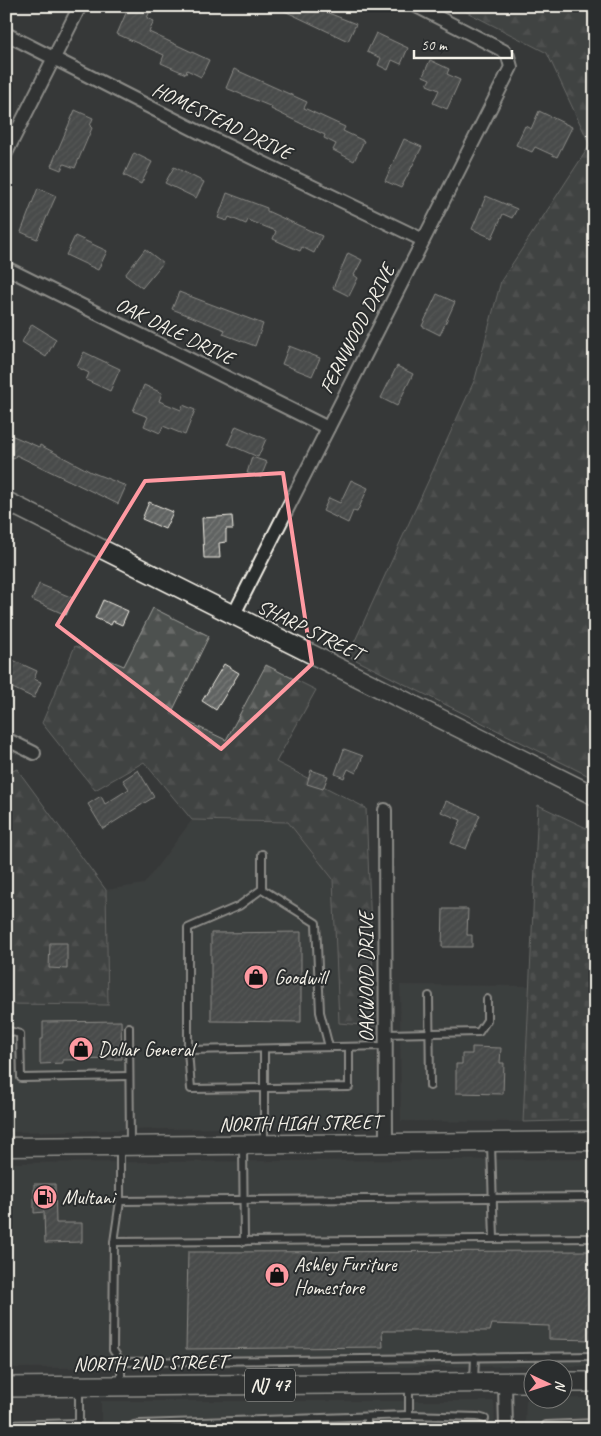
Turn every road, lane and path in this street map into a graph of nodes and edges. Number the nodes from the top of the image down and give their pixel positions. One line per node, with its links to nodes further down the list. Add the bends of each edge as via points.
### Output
1 (80, 6): 4 (street)
2 (416, 6): 6 (street, FERNWOOD DRIVE, via 504,50 511,67)
3 (6, 34): 4 (street, HOMESTEAD DRIVE)
4 (54, 58): 5 (street); 6 (street, HOMESTEAD DRIVE)
5 (6, 153)
6 (423, 240): 8 (street, FERNWOOD DRIVE)
7 (6, 268): 8 (street, OAK DALE DRIVE)
8 (328, 428): 10 (street, FERNWOOD DRIVE)
9 (6, 502): 10 (street, SHARP STREET)
10 (233, 616): 13 (street, SHARP STREET)
11 (6, 739): 12 (street)
12 (34, 754)
13 (595, 796)
14 (385, 810): 22 (street, OAKWOOD DRIVE)
15 (262, 854): 16 (lane)
16 (262, 889): 23 (lane, via 316,923 320,1012); 26 (lane, via 239,906 188,928)
17 (430, 996): 21 (lane)
18 (487, 999): 21 (lane, via 487,1020 479,1032)
19 (129, 1027): 27 (lane)
20 (6, 1030): 27 (lane, via 20,1034 21,1078)
21 (431, 1033): 22 (lane); 28 (lane)
22 (385, 1040): 24 (lane); 32 (street, OAKWOOD DRIVE)
23 (329, 1047): 24 (lane); 25 (lane)
24 (349, 1047): 29 (lane, via 349,1087)
25 (264, 1049): 26 (lane); 29 (lane)
26 (188, 1050): 29 (lane, via 191,1089)
27 (129, 1076): 36 (lane)
28 (430, 1086)
29 (264, 1088): 34 (lane)
30 (595, 1141): 31 (street, NORTH HIGH STREET)
31 (491, 1142): 32 (street, NORTH HIGH STREET); 38 (lane)
32 (386, 1143): 34 (street, NORTH HIGH STREET)
33 (243, 1145): 34 (street, NORTH HIGH STREET); 36 (street, NORTH HIGH STREET); 39 (lane)
34 (264, 1145)
35 (6, 1146): 36 (street, NORTH HIGH STREET)
36 (125, 1146): 40 (lane)
37 (595, 1197): 38 (lane)
38 (494, 1198): 39 (lane); 42 (lane)
39 (244, 1200): 40 (lane); 44 (lane)
40 (120, 1201): 43 (lane)
41 (595, 1238): 42 (lane)
42 (494, 1239): 44 (lane)
43 (114, 1242): 44 (lane); 47 (lane, via 113,1350)
44 (244, 1242)
45 (595, 1356): 46 (lane)
46 (475, 1357): 47 (lane); 48 (lane)
47 (121, 1362): 54 (lane)
48 (474, 1382): 52 (main road, NORTH 2ND STREET / NJ 47); 53 (main road, NORTH 2ND STREET / NJ 47)
49 (524, 1382): 52 (main road, NORTH 2ND STREET / NJ 47)
50 (574, 1382): 51 (main road)
51 (595, 1382)
52 (505, 1383): 64 (street)
53 (409, 1384): 54 (main road, NORTH 2ND STREET / NJ 47); 57 (lane)
54 (121, 1386): 56 (main road, NORTH 2ND STREET / NJ 47)
55 (6, 1387): 56 (main road, NORTH 2ND STREET / NJ 47)
56 (78, 1387): 61 (lane, via 79,1423)
57 (409, 1416): 58 (lane); 59 (lane, via 478,1416)
58 (367, 1417): 62 (lane, via 140,1424); 63 (lane)
59 (485, 1419)
60 (595, 1423): 65 (lane, via 546,1425)
61 (6, 1425)
62 (126, 1430)
63 (367, 1430)
64 (506, 1430)
65 (546, 1430)

